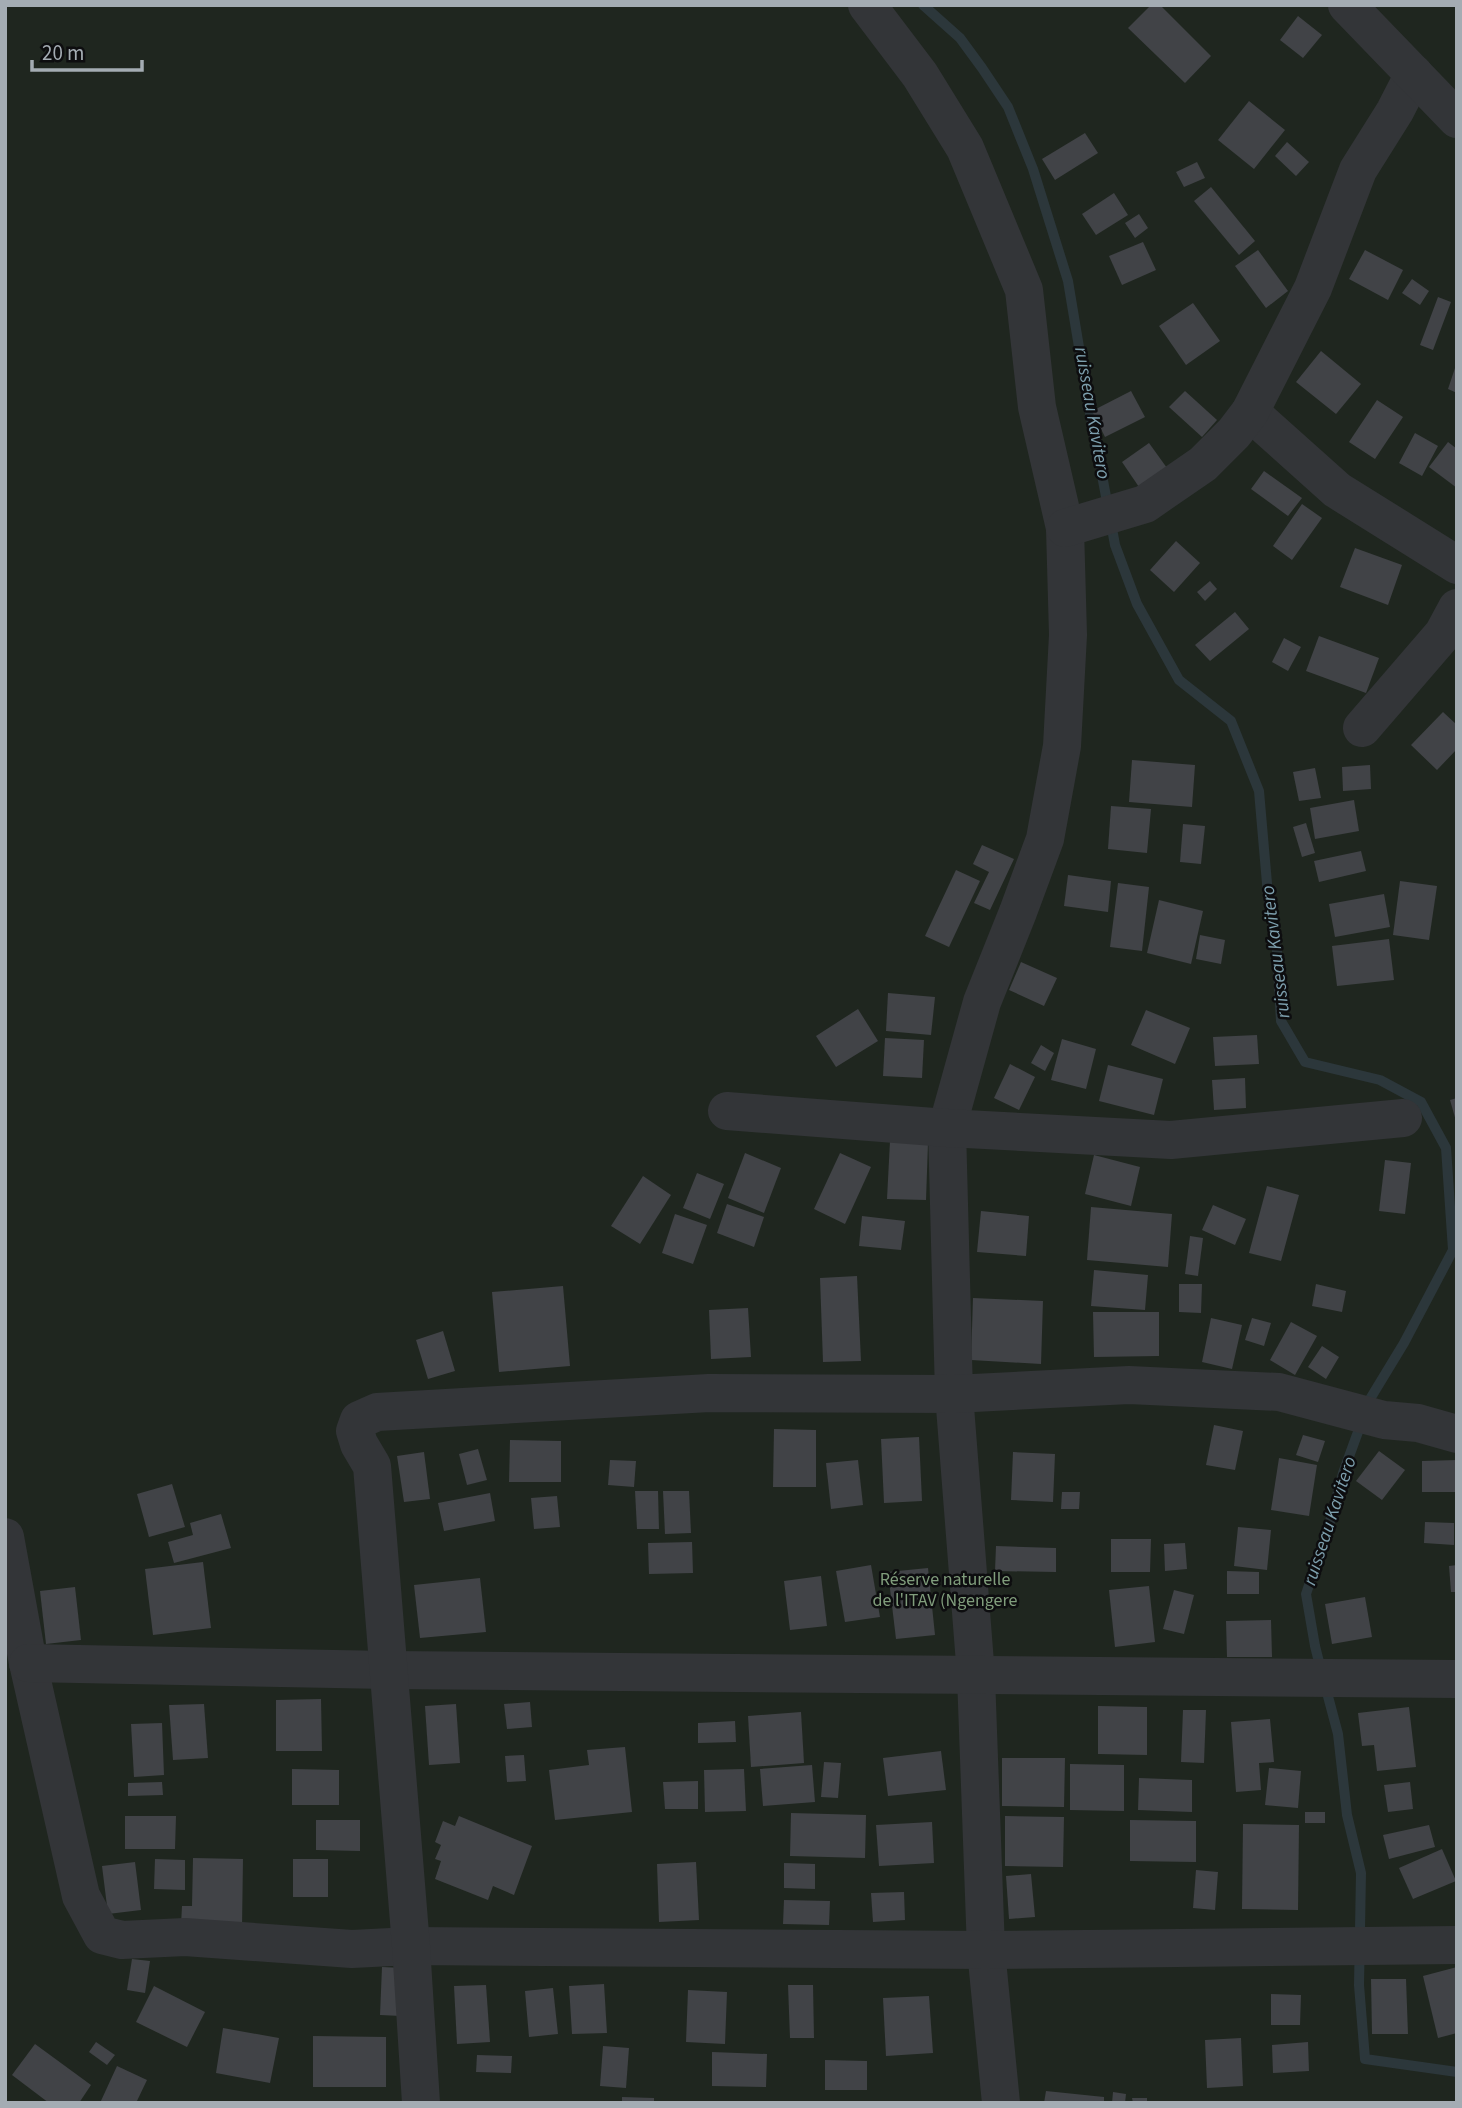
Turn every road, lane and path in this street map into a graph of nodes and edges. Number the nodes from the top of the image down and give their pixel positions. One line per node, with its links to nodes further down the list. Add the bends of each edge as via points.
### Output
1 (867, 5): 6 (street, via 920,75 965,148 1024,290 1037,407)
2 (1347, 5): 3 (street)
3 (1413, 75): 4 (street); 5 (street, via 1358,170 1313,288)
4 (1457, 119)
5 (1250, 412): 6 (street, via 1203,464 1145,503); 7 (street, via 1337,490)
6 (1065, 528): 12 (street, via 1068,635 1063,733 1045,839 982,1002)
7 (1457, 565)
8 (1457, 608): 9 (street, via 1443,634)
9 (1362, 728)
10 (727, 1111): 12 (street)
11 (1404, 1118): 12 (street, via 1171,1140)
12 (947, 1128): 13 (street)
13 (954, 1394): 14 (street, via 1129,1385 1279,1392); 17 (street, via 709,1393 377,1412 359,1420 355,1431 372,1466); 18 (street)
14 (1457, 1434)
15 (5, 1537): 16 (street)
16 (28, 1663): 17 (street); 21 (street, via 81,1896 102,1935 122,1940 185,1937 352,1950)
17 (388, 1670): 18 (street); 21 (street)
18 (976, 1676): 19 (street); 22 (street)
19 (1457, 1679)
20 (1457, 1945): 22 (street)
21 (411, 1946): 22 (street); 23 (street)
22 (986, 1950): 24 (street)
23 (421, 2103)
24 (1001, 2103)

